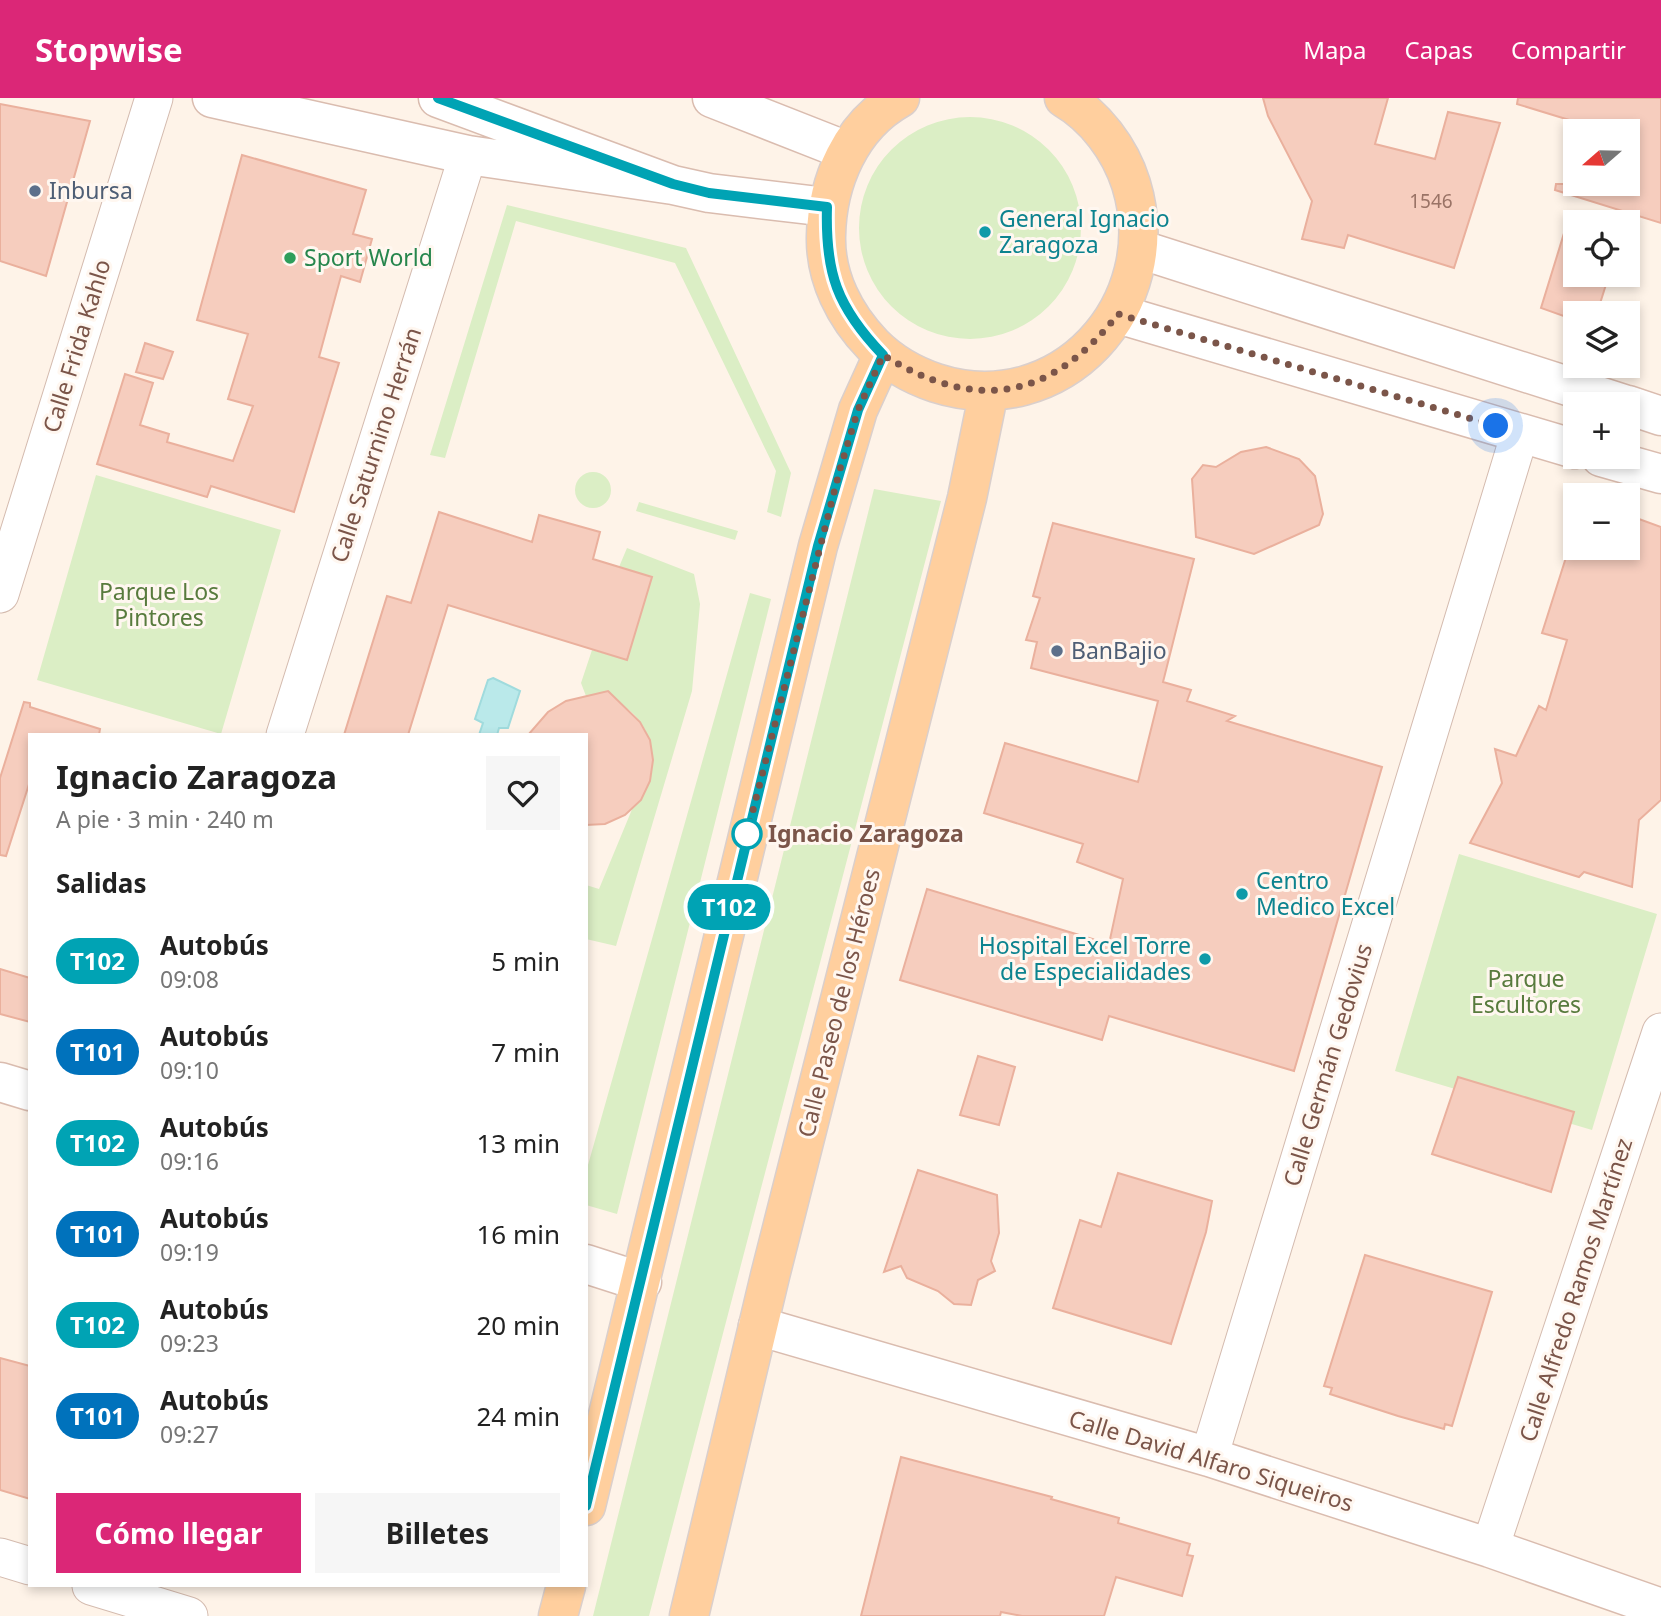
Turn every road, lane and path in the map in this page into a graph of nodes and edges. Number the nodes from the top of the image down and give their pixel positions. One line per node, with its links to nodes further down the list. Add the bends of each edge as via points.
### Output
1 (154, 98): 22 (street, Calle Frida Kahlo)
2 (212, 98): 8 (main road)
3 (438, 98): 9 (main road)
4 (900, 98): 7 (main road, via 867,124)
5 (719, 99): 7 (main road)
6 (1070, 100): 11 (main road, via 1104,131 1126,167 1138,207)
7 (847, 150): 10 (main road)
8 (468, 155): 9 (main road); 23 (street, Calle Saturnino Herrán)
9 (673, 184): 10 (main road, via 709,193)
10 (827, 207): 13 (main road, via 825,248 835,289 855,325)
11 (1139, 249): 12 (main road, via 1132,283); 15 (main road)
12 (1118, 314): 14 (main road, via 1094,345 1063,369 1028,384); 18 (main road)
13 (883, 355): 14 (main road, via 915,376 951,388); 28 (main road, via 858,410 818,546)
14 (989, 391): 29 (main road, Calle Paseo de los Héroes, via 967,498)
15 (1585, 392)
16 (1640, 409): 17 (main road)
17 (1661, 416)
18 (1520, 433): 19 (main road); 30 (street, Calle Germán Gedovius)
19 (1563, 446)
20 (1640, 468): 21 (main road)
21 (1661, 474)
22 (0, 594)
23 (286, 733)
24 (1661, 1032): 32 (street, Calle Alfredo Ramos Martínez)
25 (0, 1082): 26 (main road)
26 (28, 1090)
27 (588, 1265): 28 (main road)
28 (642, 1282): 31 (main road)
29 (758, 1326): 30 (main road, Calle David Alfaro Siqueiros); 40 (main road, Calle Paseo de los Héroes)
30 (1209, 1457): 32 (main road, Calle David Alfaro Siqueiros)
31 (588, 1498)
32 (1490, 1548): 37 (main road, Calle David Alfaro Siqueiros)
33 (0, 1557): 34 (street)
34 (28, 1565)
35 (94, 1587): 38 (street)
36 (566, 1587): 39 (main road)
37 (1661, 1608)
38 (189, 1616)
39 (558, 1616)
40 (689, 1616)

